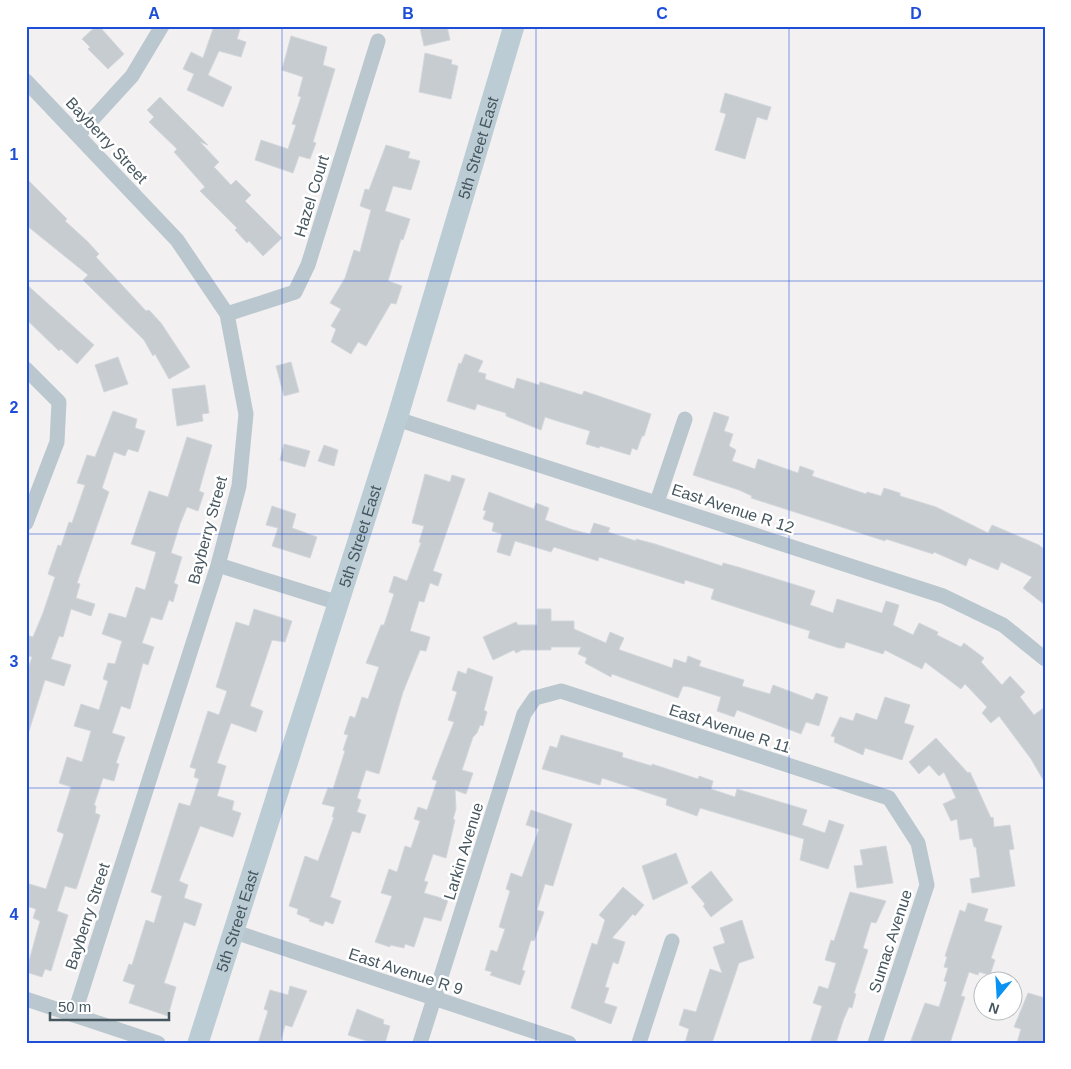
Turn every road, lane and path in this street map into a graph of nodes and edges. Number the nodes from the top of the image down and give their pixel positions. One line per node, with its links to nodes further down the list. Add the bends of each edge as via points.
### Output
1 (162, 26): 5 (street, via 132,76)
2 (514, 26): 8 (street, 5th Street East)
3 (378, 41): 6 (street, Hazel Court, via 308,265 294,292)
4 (26, 81): 5 (street, Bayberry Street)
5 (78, 135): 6 (street, Bayberry Street, via 177,240)
6 (227, 314): 12 (street, Bayberry Street, via 246,414 239,486)
7 (26, 369): 11 (street, via 59,402 57,442)
8 (397, 419): 10 (street, East Avenue R 12); 13 (street, 5th Street East)
9 (685, 419): 10 (street)
10 (657, 502): 14 (street, East Avenue R 12, via 943,596 1003,625)
11 (26, 523)
12 (218, 565): 13 (street); 21 (street, Bayberry Street)
13 (339, 603): 17 (street, 5th Street East)
14 (1045, 659)
15 (561, 691): 16 (street, East Avenue R 11); 20 (street, Larkin Avenue, via 535,698 524,714)
16 (889, 798): 27 (street, Sumac Avenue, via 918,843 926,885)
17 (232, 931): 20 (street, East Avenue R 9); 23 (street, 5th Street East)
18 (672, 941): 26 (street)
19 (26, 999): 21 (street)
20 (435, 999): 24 (street, Larkin Avenue); 25 (street, East Avenue R 9)
21 (74, 1015): 22 (street)
22 (158, 1043)
23 (198, 1043)
24 (420, 1043)
25 (569, 1043)
26 (638, 1043)
27 (875, 1043)

